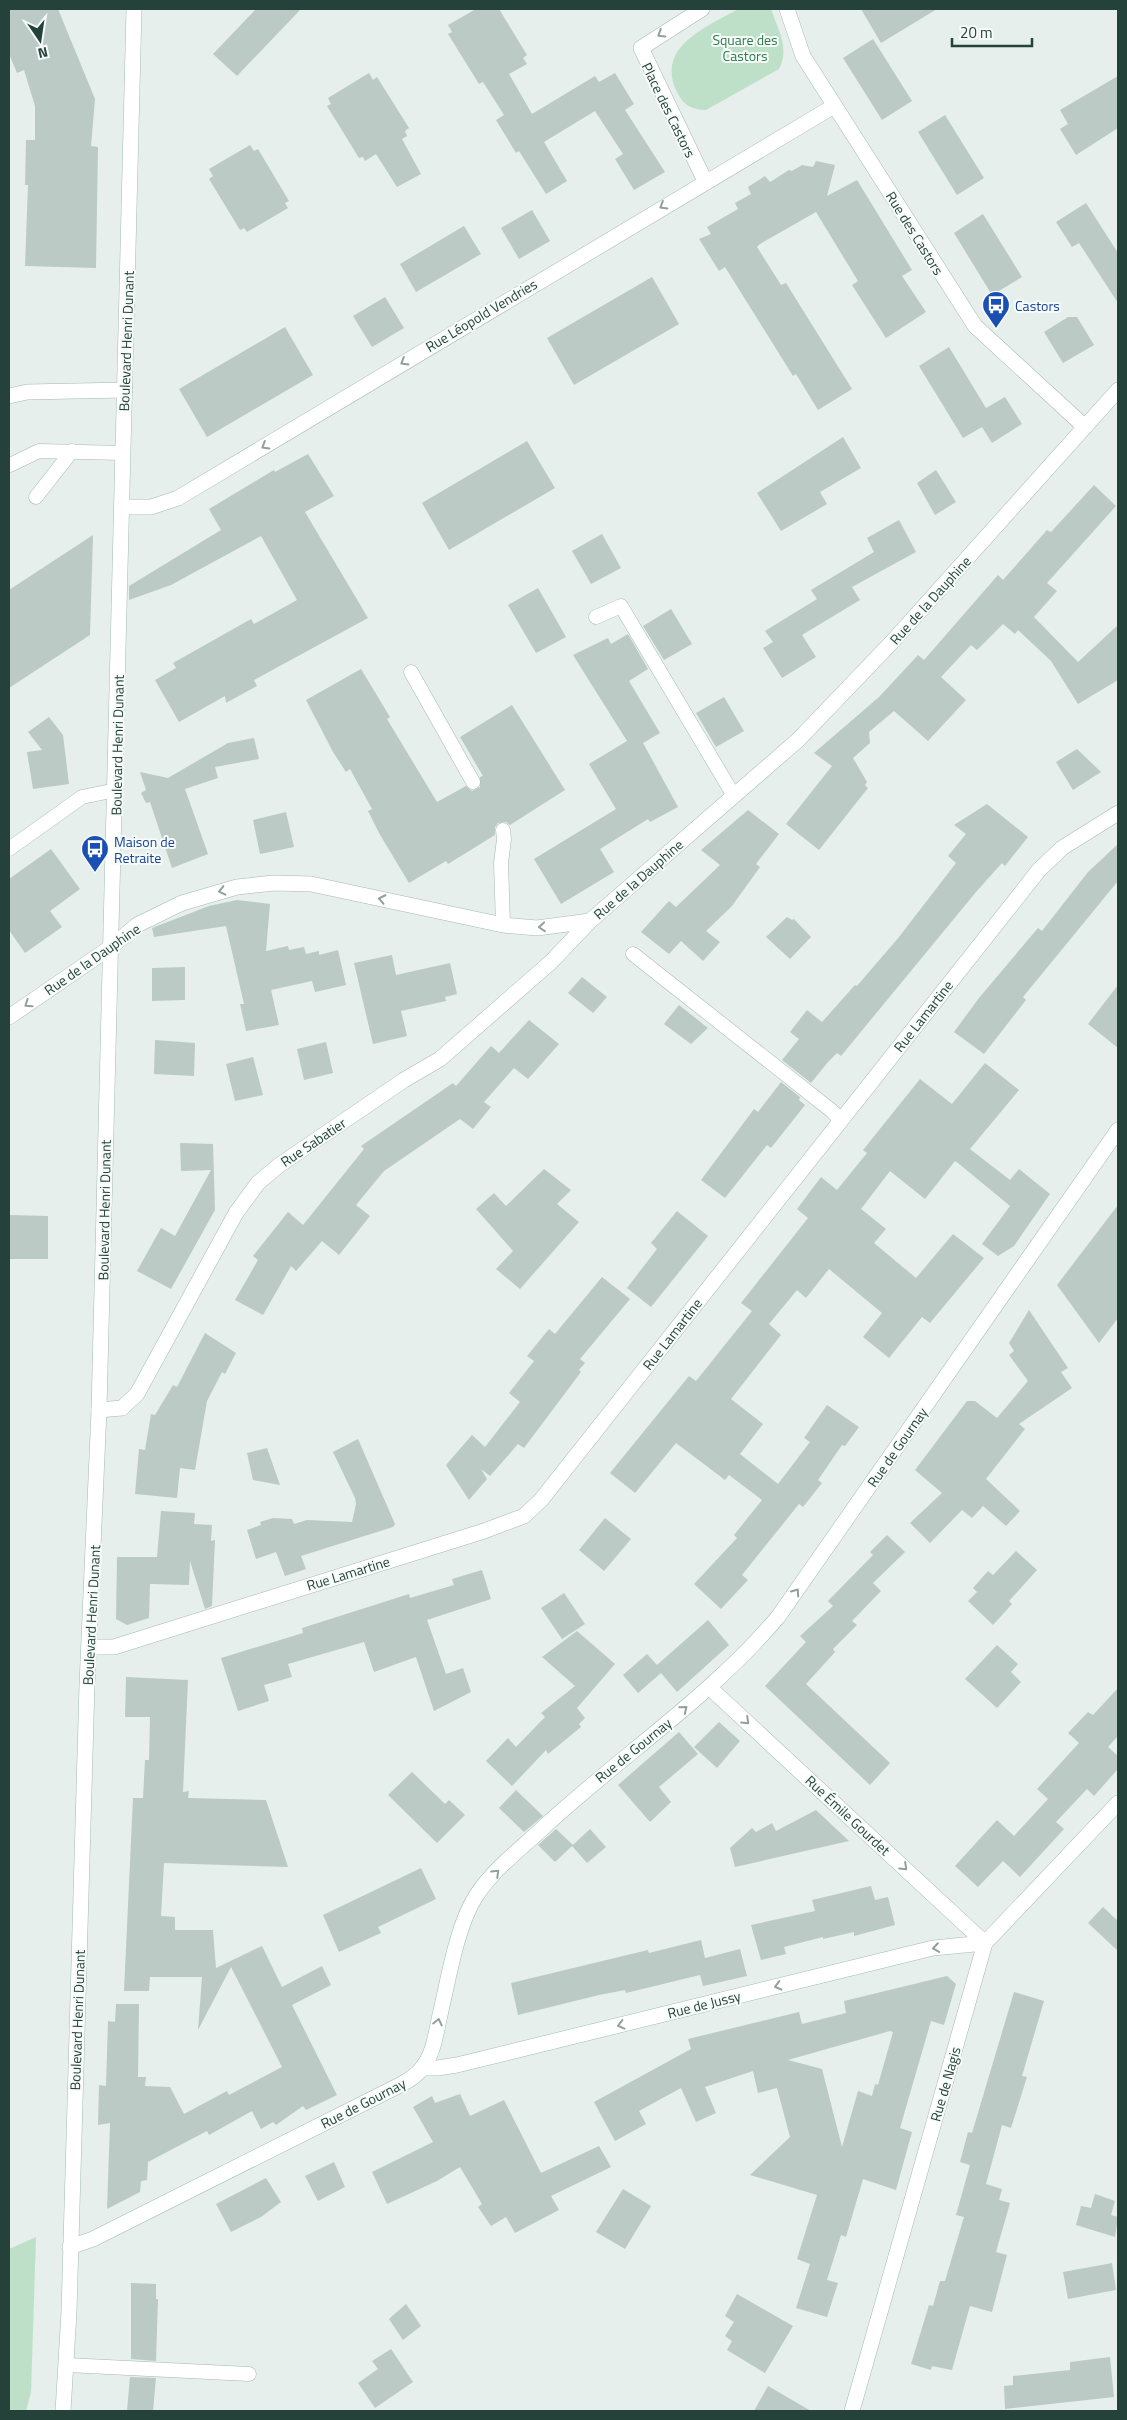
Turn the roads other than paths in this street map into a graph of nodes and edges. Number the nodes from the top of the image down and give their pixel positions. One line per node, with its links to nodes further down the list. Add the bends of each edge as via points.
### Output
1 (134, 9): 6 (street, Boulevard Henri Dunant)
2 (702, 9): 5 (street, Place des Castors, one-way to 5, via 641,48)
3 (787, 9): 4 (street, Rue des Castors, via 803,56)
4 (834, 106): 5 (street, Rue Léopold Vendries); 9 (street, Rue des Castors, via 974,326)
5 (705, 181): 14 (street, Rue Léopold Vendries, one-way to 14, via 178,498 151,507)
6 (124, 390): 8 (street, via 27,392); 11 (street, Boulevard Henri Dunant)
7 (1118, 390): 9 (street, Rue de la Dauphine)
8 (9, 396)
9 (1085, 427): 19 (street, Rue de la Dauphine, via 844,694)
10 (72, 451): 11 (lane); 12 (lane, via 40,451); 13 (lane)
11 (123, 454): 14 (street, Boulevard Henri Dunant)
12 (10, 465)
13 (36, 497)
14 (123, 507): 18 (street, Boulevard Henri Dunant)
15 (596, 617): 19 (lane, via 621,606)
16 (411, 672): 17 (lane)
17 (473, 782)
18 (116, 790): 22 (lane, via 82,797); 25 (street, Boulevard Henri Dunant)
19 (734, 796): 23 (street, Rue de la Dauphine)
20 (1118, 813): 28 (street, Rue Lamartine, via 1062,848 1039,870)
21 (503, 830): 24 (lane)
22 (9, 849)
23 (590, 921): 24 (street, Rue de la Dauphine, one-way to 24, via 537,928); 30 (street, Rue Sabatier, via 551,962 440,1059 404,1080 258,1183 236,1213 137,1394 122,1408)
24 (503, 925): 25 (street, Rue de la Dauphine, one-way to 25, via 311,884 274,883 237,887 182,903 137,926)
25 (111, 947): 27 (street, Rue de la Dauphine, one-way to 27); 30 (street, Boulevard Henri Dunant)
26 (634, 954): 28 (lane)
27 (9, 1016)
28 (841, 1121): 31 (street, Rue Lamartine, via 541,1500 524,1516 114,1647)
29 (1118, 1130): 32 (street, Rue de Gournay, one-way to 29, via 747,1653 778,1617)
30 (99, 1410): 31 (street, Boulevard Henri Dunant)
31 (90, 1647): 36 (street, Boulevard Henri Dunant)
32 (710, 1688): 34 (street, Rue Émile Gourdet, one-way to 34); 35 (street, Rue de Gournay, one-way to 32, via 434,2042 466,1914 484,1884 593,1782)
33 (1118, 1803): 34 (street, Rue de Nagis)
34 (985, 1943): 35 (street, Rue de Jussy, one-way to 35, via 933,1948 457,2065); 40 (street, Rue de Nagis)
35 (423, 2068): 36 (street, Rue de Gournay, via 398,2086 93,2239)
36 (70, 2247): 37 (street, Boulevard Henri Dunant)
37 (67, 2364): 38 (lane); 39 (street, Boulevard Henri Dunant)
38 (249, 2374)
39 (63, 2411)
40 (852, 2411)

